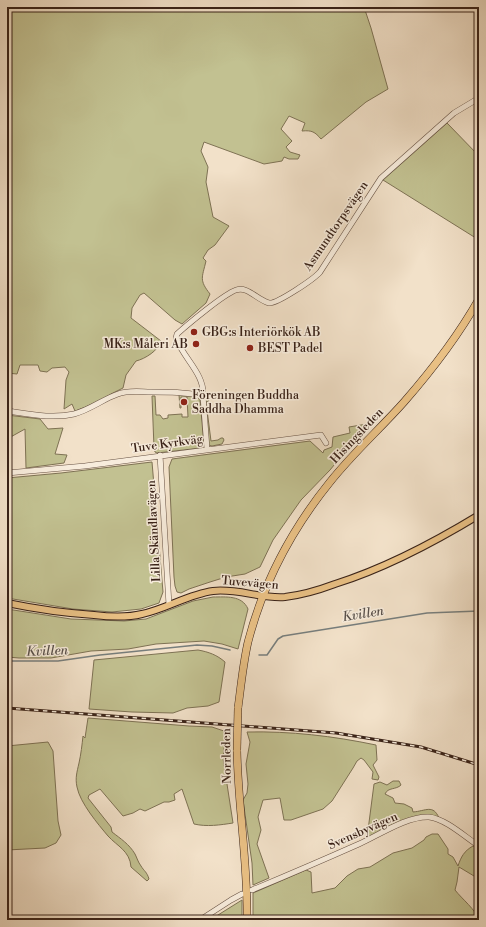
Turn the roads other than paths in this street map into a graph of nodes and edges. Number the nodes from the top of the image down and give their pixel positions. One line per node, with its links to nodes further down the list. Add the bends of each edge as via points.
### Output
1 (479, 98): 3 (street, Asmundtorpsvägen, via 454,113 381,178 320,272 311,281 271,303 247,291 236,290 177,334 177,341 203,386)
2 (479, 299): 10 (highway, Hisingsleden, via 453,340 421,382 312,505 284,550)
3 (203, 396): 4 (street, via 182,392 126,392 63,416); 6 (street)
4 (7, 411)
5 (326, 443): 6 (street, Tuve Kyrkväg, via 321,435)
6 (207, 449): 7 (street, Tuve Kyrkväg)
7 (160, 456): 8 (street, Tuve Kyrkväg); 12 (street, Lilla Skändlavägen)
8 (7, 474)
9 (479, 515): 10 (main road, Tuvevägen, via 420,549 355,578 296,595)
10 (264, 596): 12 (main road, Tuvevägen, via 212,591); 17 (highway, Norrleden, bridge, via 248,643 238,708 236,750 247,872)
11 (7, 603): 12 (main road, Tuvevägen, via 60,612 120,617 142,614)
12 (169, 605)
13 (479, 846): 14 (street, Svensbyvägen, via 437,819 417,818)
14 (252, 890)
15 (242, 894): 16 (street)
16 (200, 920)
17 (247, 920)

